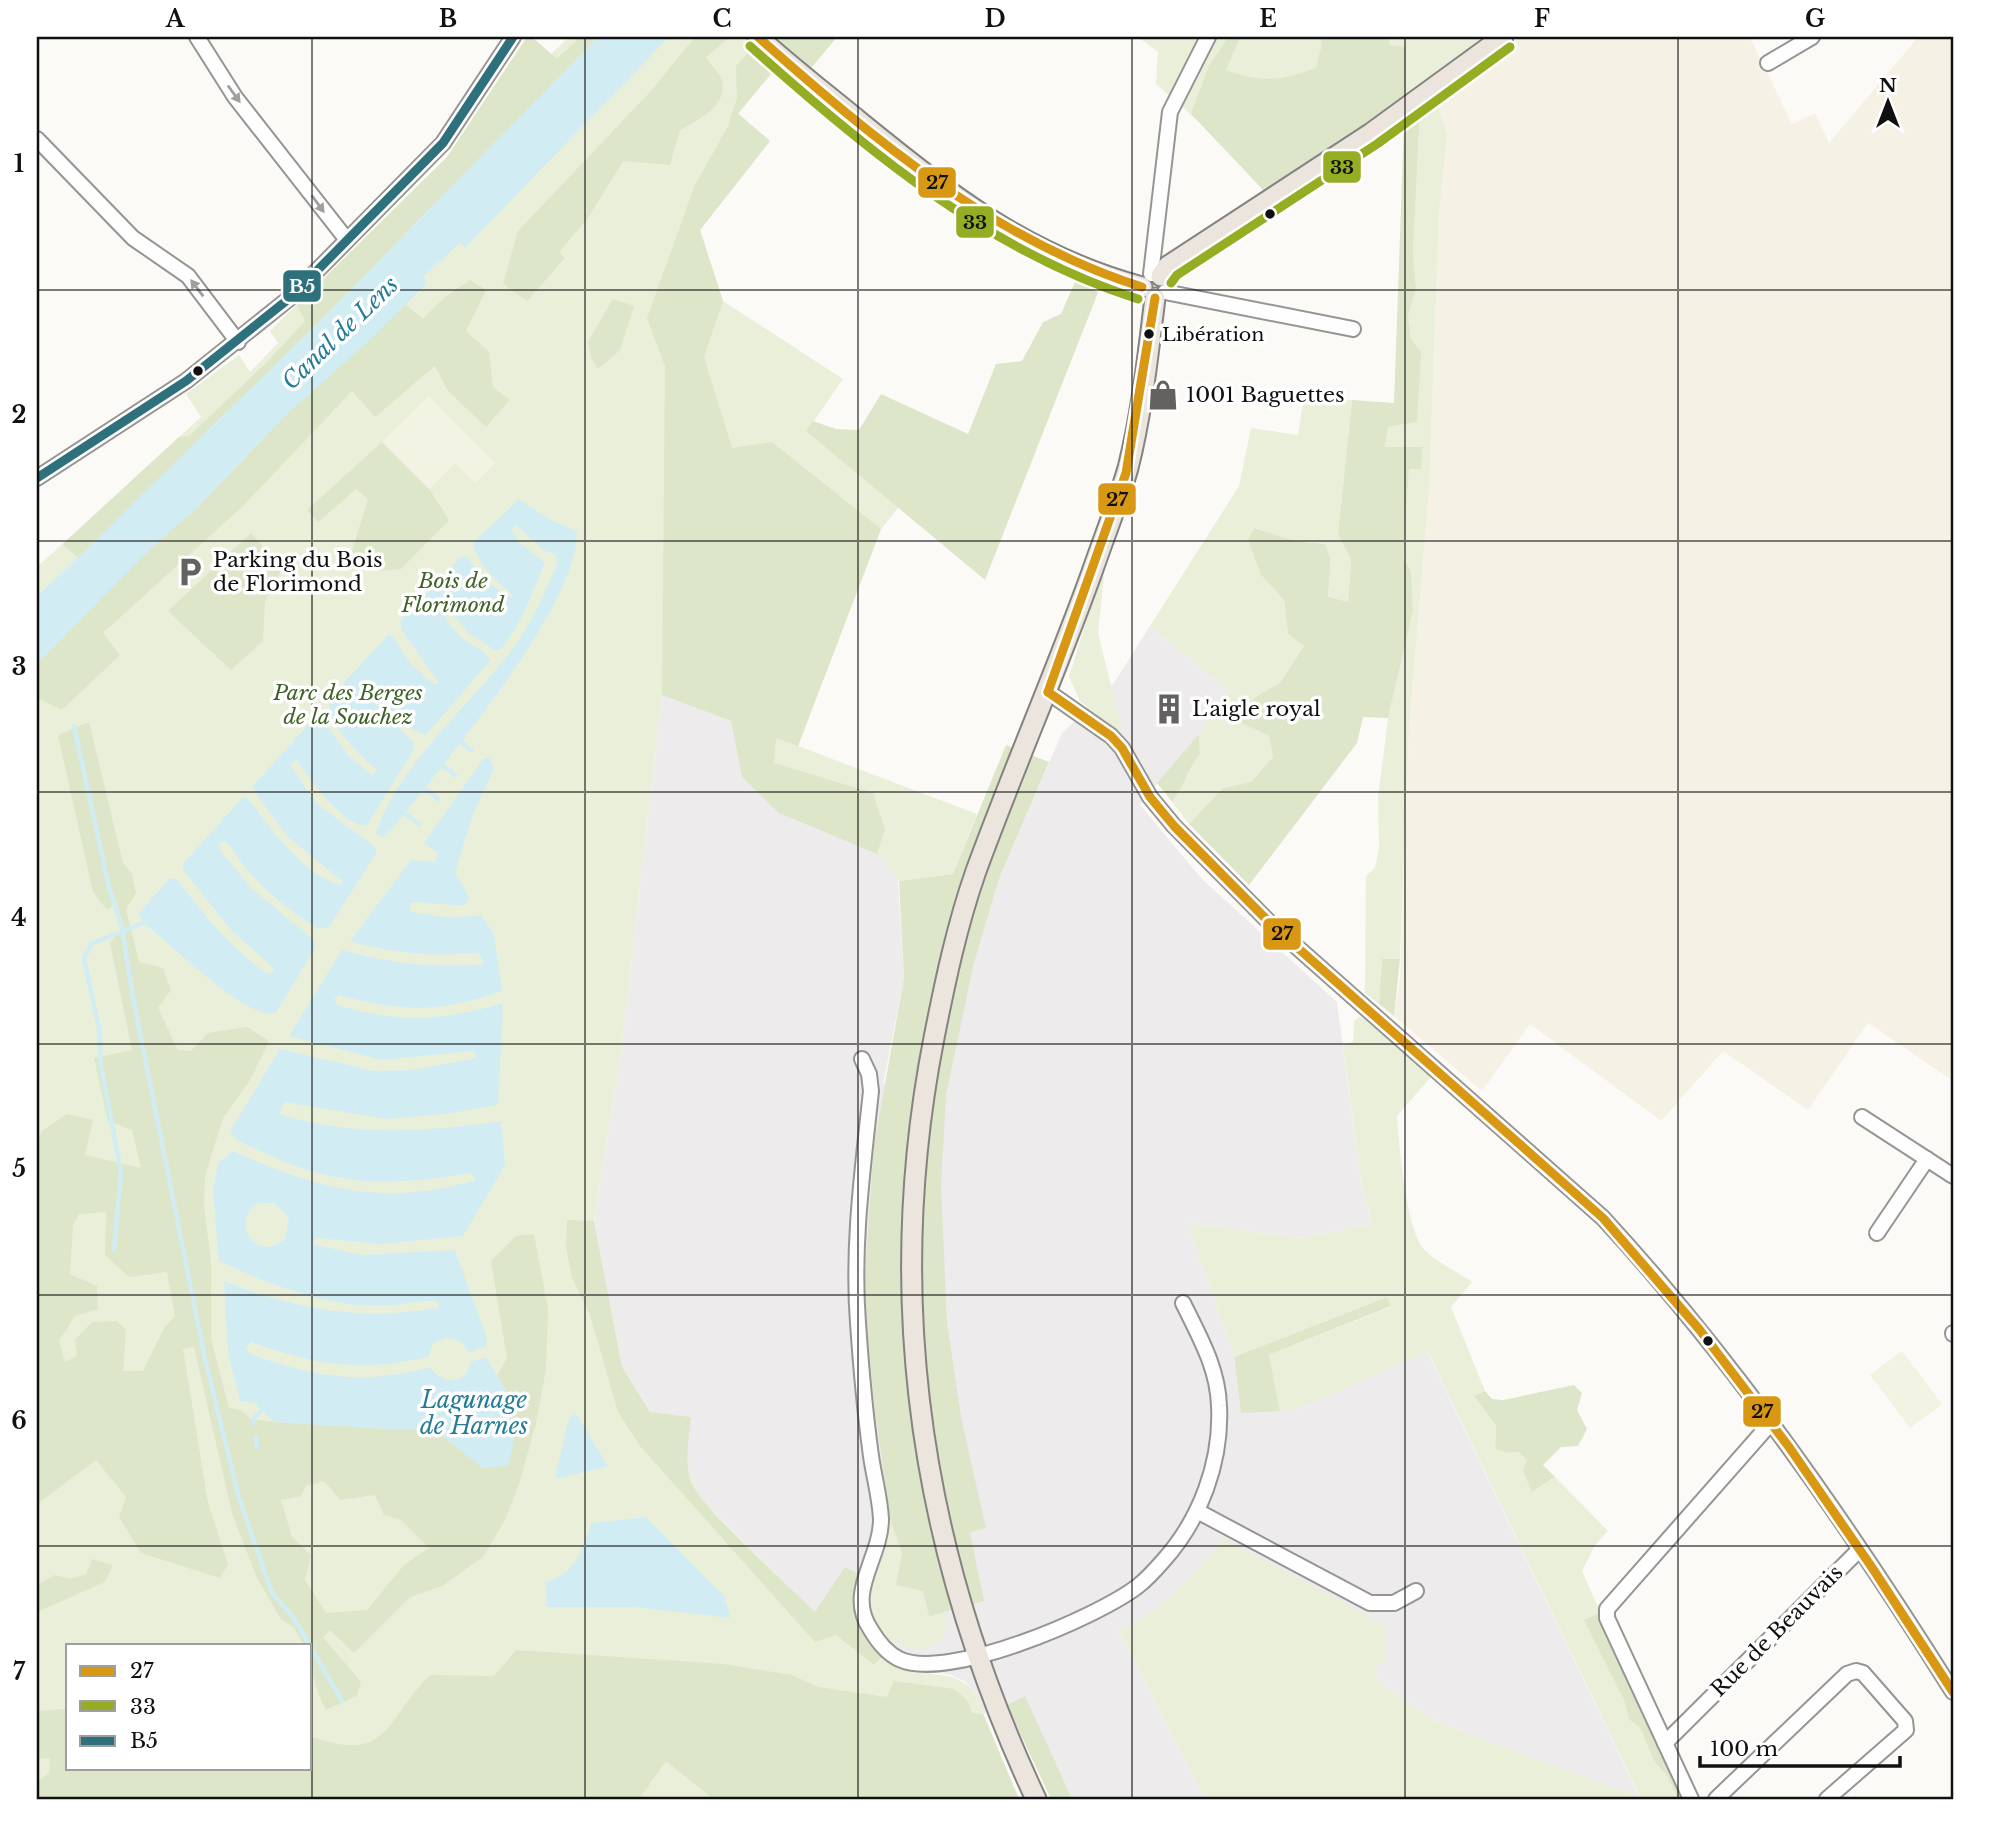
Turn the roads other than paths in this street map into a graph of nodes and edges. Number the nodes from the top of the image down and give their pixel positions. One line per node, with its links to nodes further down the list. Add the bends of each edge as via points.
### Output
1 (197, 37): 9 (street, one-way to 9, via 235,97)
2 (513, 37): 9 (street, via 443,143)
3 (758, 37): 10 (main road, via 993,224 1037,246)
4 (1208, 37): 10 (street, via 1170,112)
5 (1503, 37): 10 (main road, via 1370,134 1168,266)
6 (1812, 37): 7 (street)
7 (1768, 63)
8 (39, 147): 12 (street, one-way to 8, via 188,276 133,238)
9 (347, 240): 12 (street)
10 (1155, 285): 11 (street); 14 (main road, via 1126,473)
11 (1353, 329)
12 (238, 342): 13 (street, via 161,399)
13 (37, 478)
14 (1048, 692): 21 (street, via 1111,736 1174,826 1272,925 1603,1218 1697,1328); 25 (main road, via 976,873 955,939 922,1100 914,1167 911,1301 922,1429 934,1500)
15 (862, 1059): 25 (street, via 871,1091 859,1208 857,1320 881,1521 864,1576 862,1611 885,1650 901,1660 951,1662)
16 (1862, 1117): 17 (street)
17 (1927, 1159): 18 (street); 19 (street)
18 (1953, 1176)
19 (1877, 1233)
20 (1183, 1303): 22 (street, via 1212,1363 1219,1406 1212,1471)
21 (1769, 1425): 23 (street); 27 (street, via 1607,1609 1606,1618)
22 (1197, 1511): 24 (street, via 1370,1603 1394,1602); 25 (street, via 1184,1535 1139,1585 1017,1646)
23 (1859, 1550): 26 (street); 27 (street, Rue de Beauvais)
24 (1416, 1591)
25 (976, 1655): 28 (main road)
26 (1953, 1692)
27 (1665, 1743): 29 (street)
28 (1036, 1799)
29 (1691, 1799)
30 (1716, 1799): 31 (street, via 1847,1674 1856,1671 1863,1673 1905,1721 1906,1730)
31 (1827, 1799)

